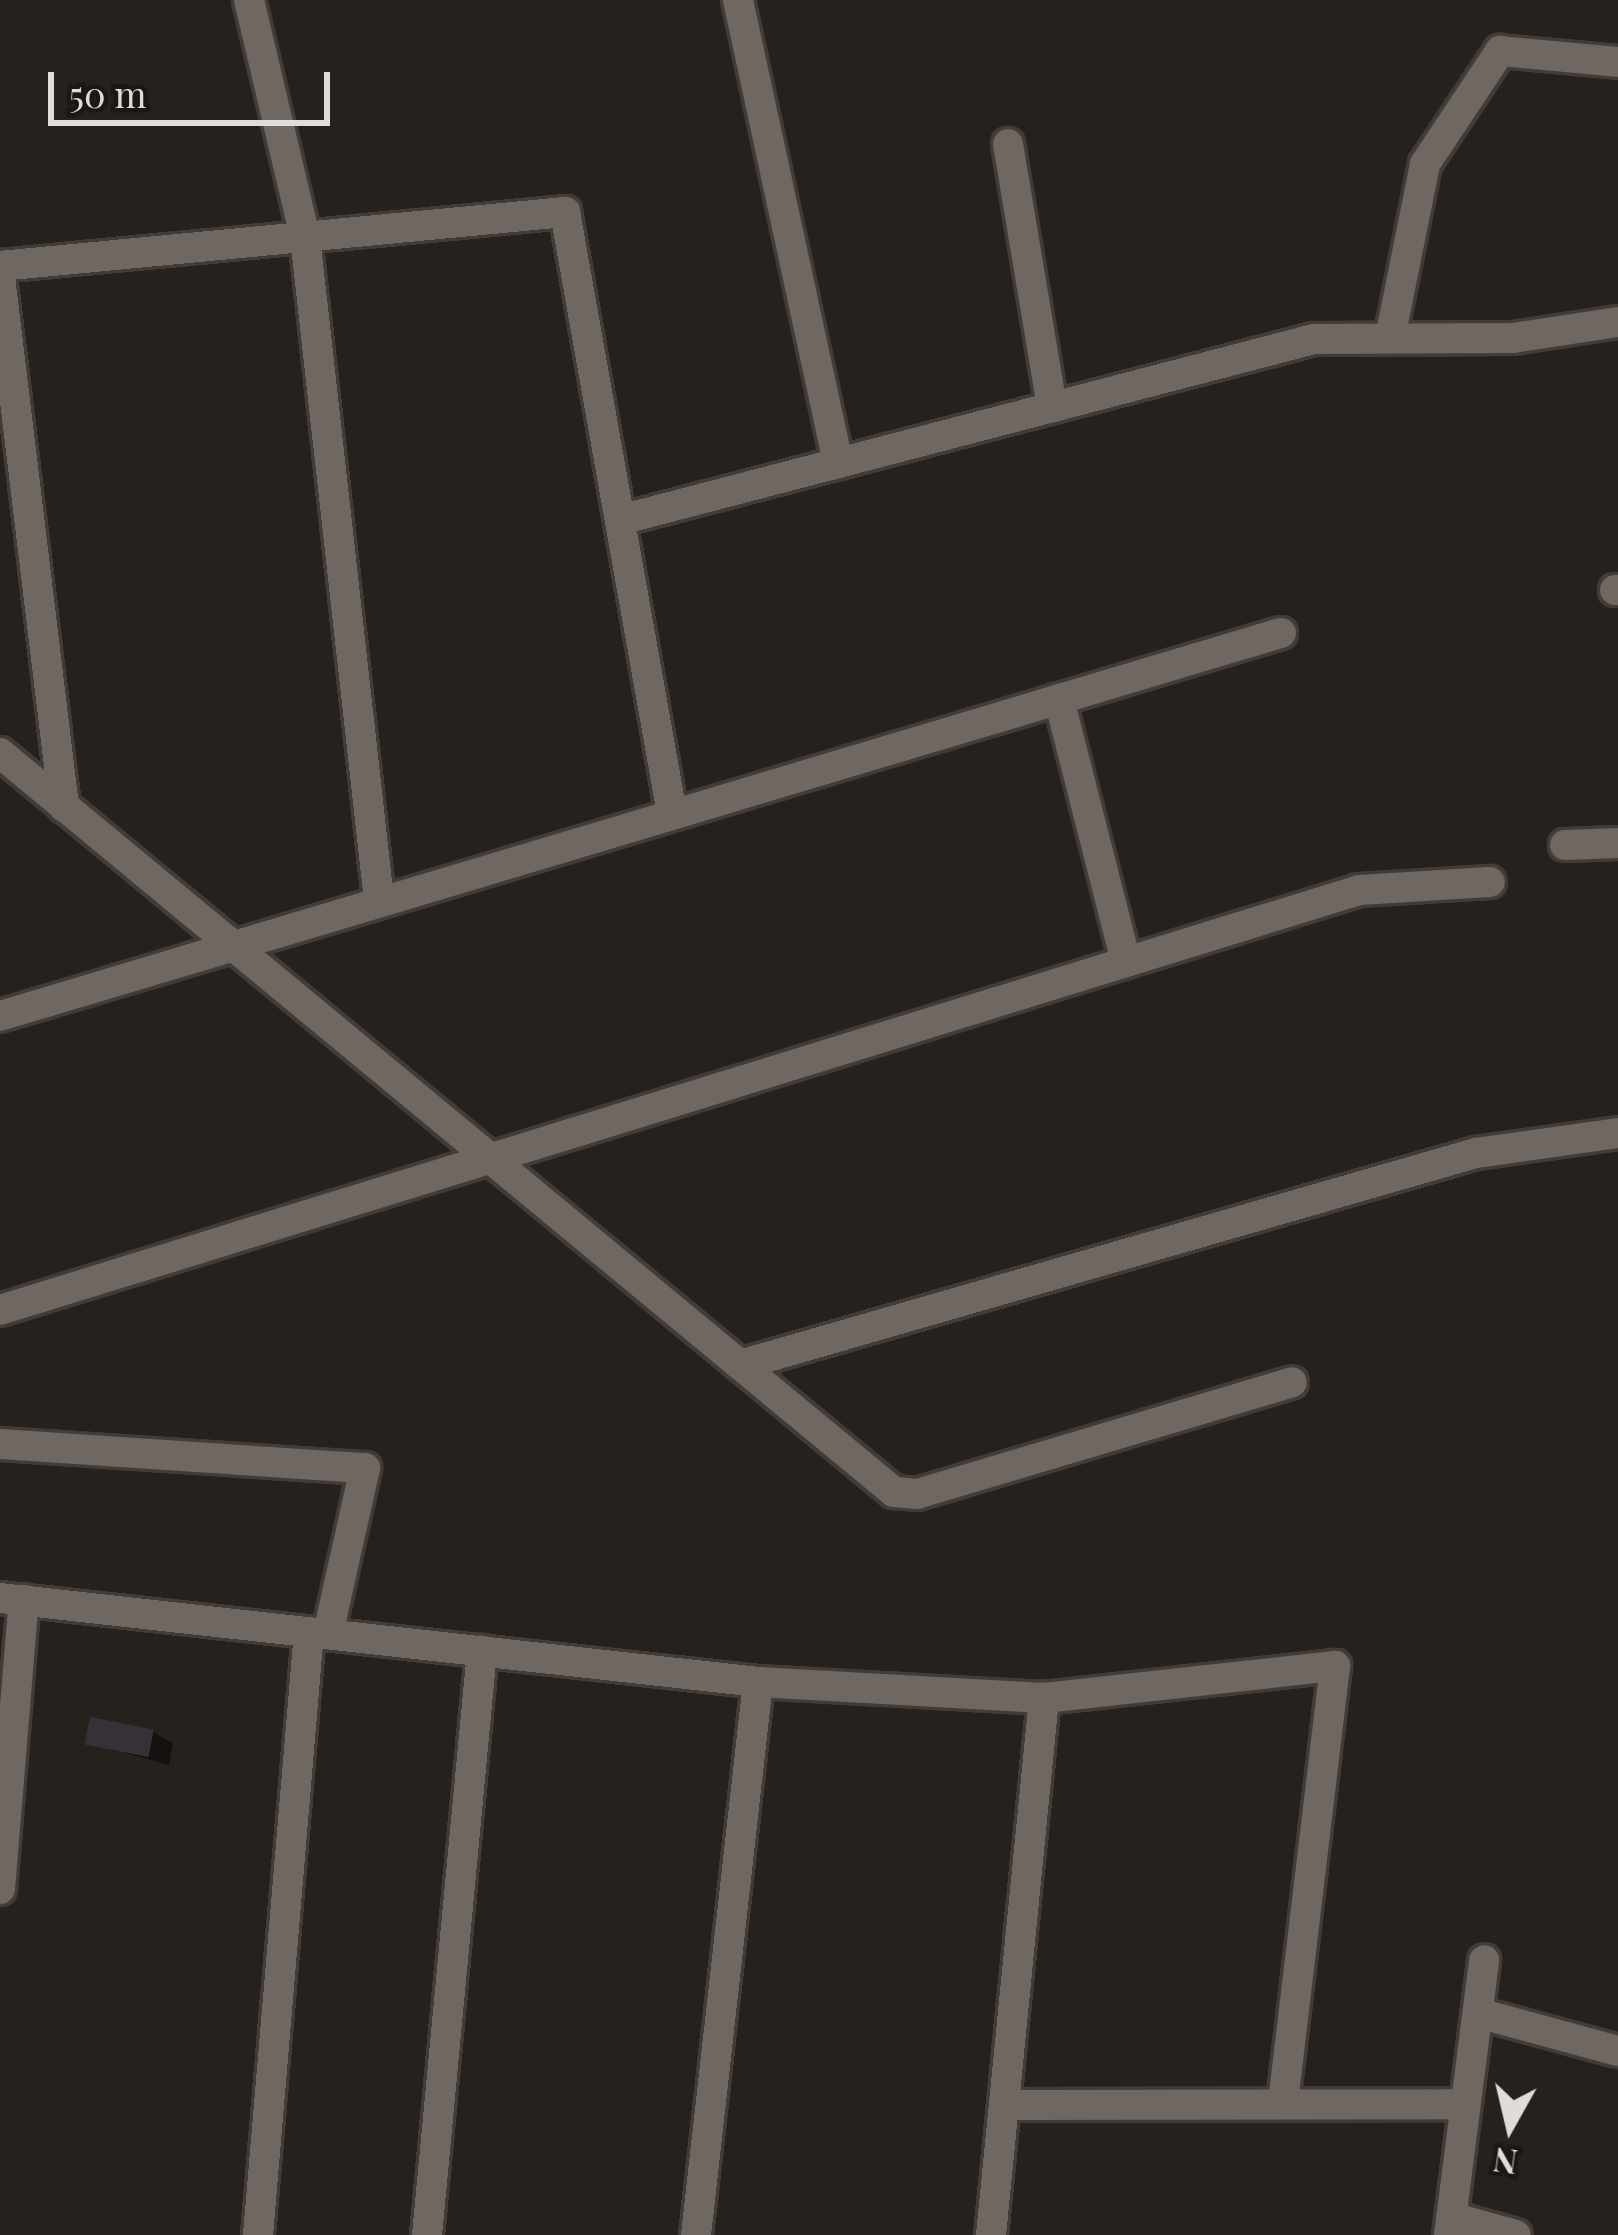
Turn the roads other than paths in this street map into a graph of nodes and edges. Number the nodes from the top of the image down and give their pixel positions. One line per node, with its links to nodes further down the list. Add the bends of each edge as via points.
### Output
1 (248, 0): 5 (street)
2 (738, 0): 11 (street)
3 (1618, 62): 9 (street, via 1500,51 1425,164 1410,206)
4 (1008, 144): 10 (street)
5 (305, 237): 6 (street); 12 (street, via 565,212); 21 (street)
6 (0, 266)
7 (0, 277): 16 (street)
8 (1618, 322): 9 (street, via 1513,338)
9 (1390, 338): 10 (street, via 1314,338)
10 (1052, 407): 11 (street)
11 (838, 463): 12 (street)
12 (620, 520): 17 (street)
13 (1281, 633): 14 (street)
14 (1059, 699): 17 (street); 23 (street)
15 (0, 753): 16 (street)
16 (64, 807): 22 (street)
17 (672, 814): 21 (street)
18 (1618, 842): 19 (street)
19 (1564, 845)
20 (1490, 882): 23 (street, via 1359,890)
21 (379, 900): 22 (street)
22 (235, 947): 24 (street); 26 (street)
23 (1126, 962): 26 (street)
24 (0, 1016)
25 (1618, 1133): 28 (street, via 1476,1153)
26 (492, 1160): 27 (street); 28 (street)
27 (0, 1310)
28 (740, 1365): 29 (street, via 894,1492 917,1494)
29 (1292, 1382)
30 (0, 1444): 32 (street, via 365,1468)
31 (12, 1599): 32 (street); 36 (street)
32 (319, 1633): 33 (street); 44 (street)
33 (482, 1651): 34 (street); 45 (street)
34 (758, 1682): 35 (street); 46 (street)
35 (1044, 1698): 40 (street, via 1335,1666); 42 (street)
36 (0, 1889)
37 (1484, 1960): 38 (street)
38 (1478, 2013): 39 (street); 41 (street)
39 (1618, 2051)
40 (1283, 2104): 41 (street); 42 (street)
41 (1466, 2104): 43 (street)
42 (1004, 2105): 47 (street)
43 (1450, 2226): 48 (street)
44 (258, 2235)
45 (428, 2235)
46 (696, 2235)
47 (991, 2235)
48 (1516, 2235)

